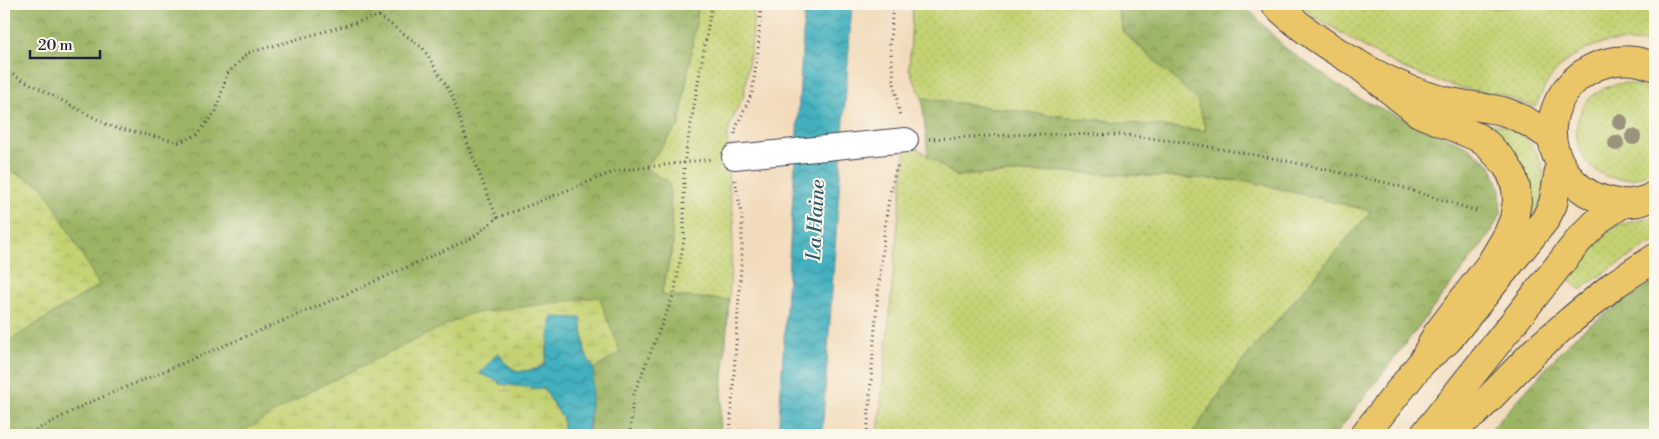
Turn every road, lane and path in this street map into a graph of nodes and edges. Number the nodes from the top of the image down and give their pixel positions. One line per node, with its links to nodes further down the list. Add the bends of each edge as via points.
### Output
1 (383, 4): 6 (path)
2 (712, 4): 13 (path)
3 (761, 4): 12 (path, via 752,93 735,130)
4 (893, 4): 11 (path, via 890,43)
5 (1275, 4): 8 (main road, via 1318,39)
6 (379, 16): 9 (path, via 248,53 227,74 216,111 207,123 197,135 179,142 112,127); 18 (path, via 423,48 452,94 468,146)
7 (1650, 61): 10 (main road, via 1611,61 1580,75 1558,104)
8 (1355, 62): 10 (main road, via 1425,95 1512,114); 20 (main road, via 1419,112 1487,144 1505,163 1516,188 1514,219 1507,236 1491,263 1437,334)
9 (4, 70)
10 (1552, 138): 14 (main road)
11 (906, 140): 12 (lane); 17 (path, via 1030,134 1124,135 1182,142 1392,184); 24 (path, via 894,176 886,220)
12 (744, 156): 23 (path, via 735,188 742,217 742,251)
13 (684, 162): 18 (path, via 616,171); 22 (path, via 684,240 674,294 633,396)
14 (1560, 165): 16 (main road, via 1583,190 1598,198); 20 (main road, via 1553,204 1546,220 1447,341)
15 (1655, 195): 16 (main road, via 1650,199)
16 (1623, 203): 26 (main road, via 1602,217 1579,240)
17 (1480, 212)
18 (497, 218): 21 (path, via 472,238 86,404)
19 (1655, 258): 27 (main road, via 1615,284 1572,319 1536,350 1475,413)
20 (1423, 361): 25 (main road)
21 (27, 435)
22 (630, 435)
23 (730, 435)
24 (867, 435)
25 (1364, 435)
26 (1424, 435)
27 (1442, 435)

